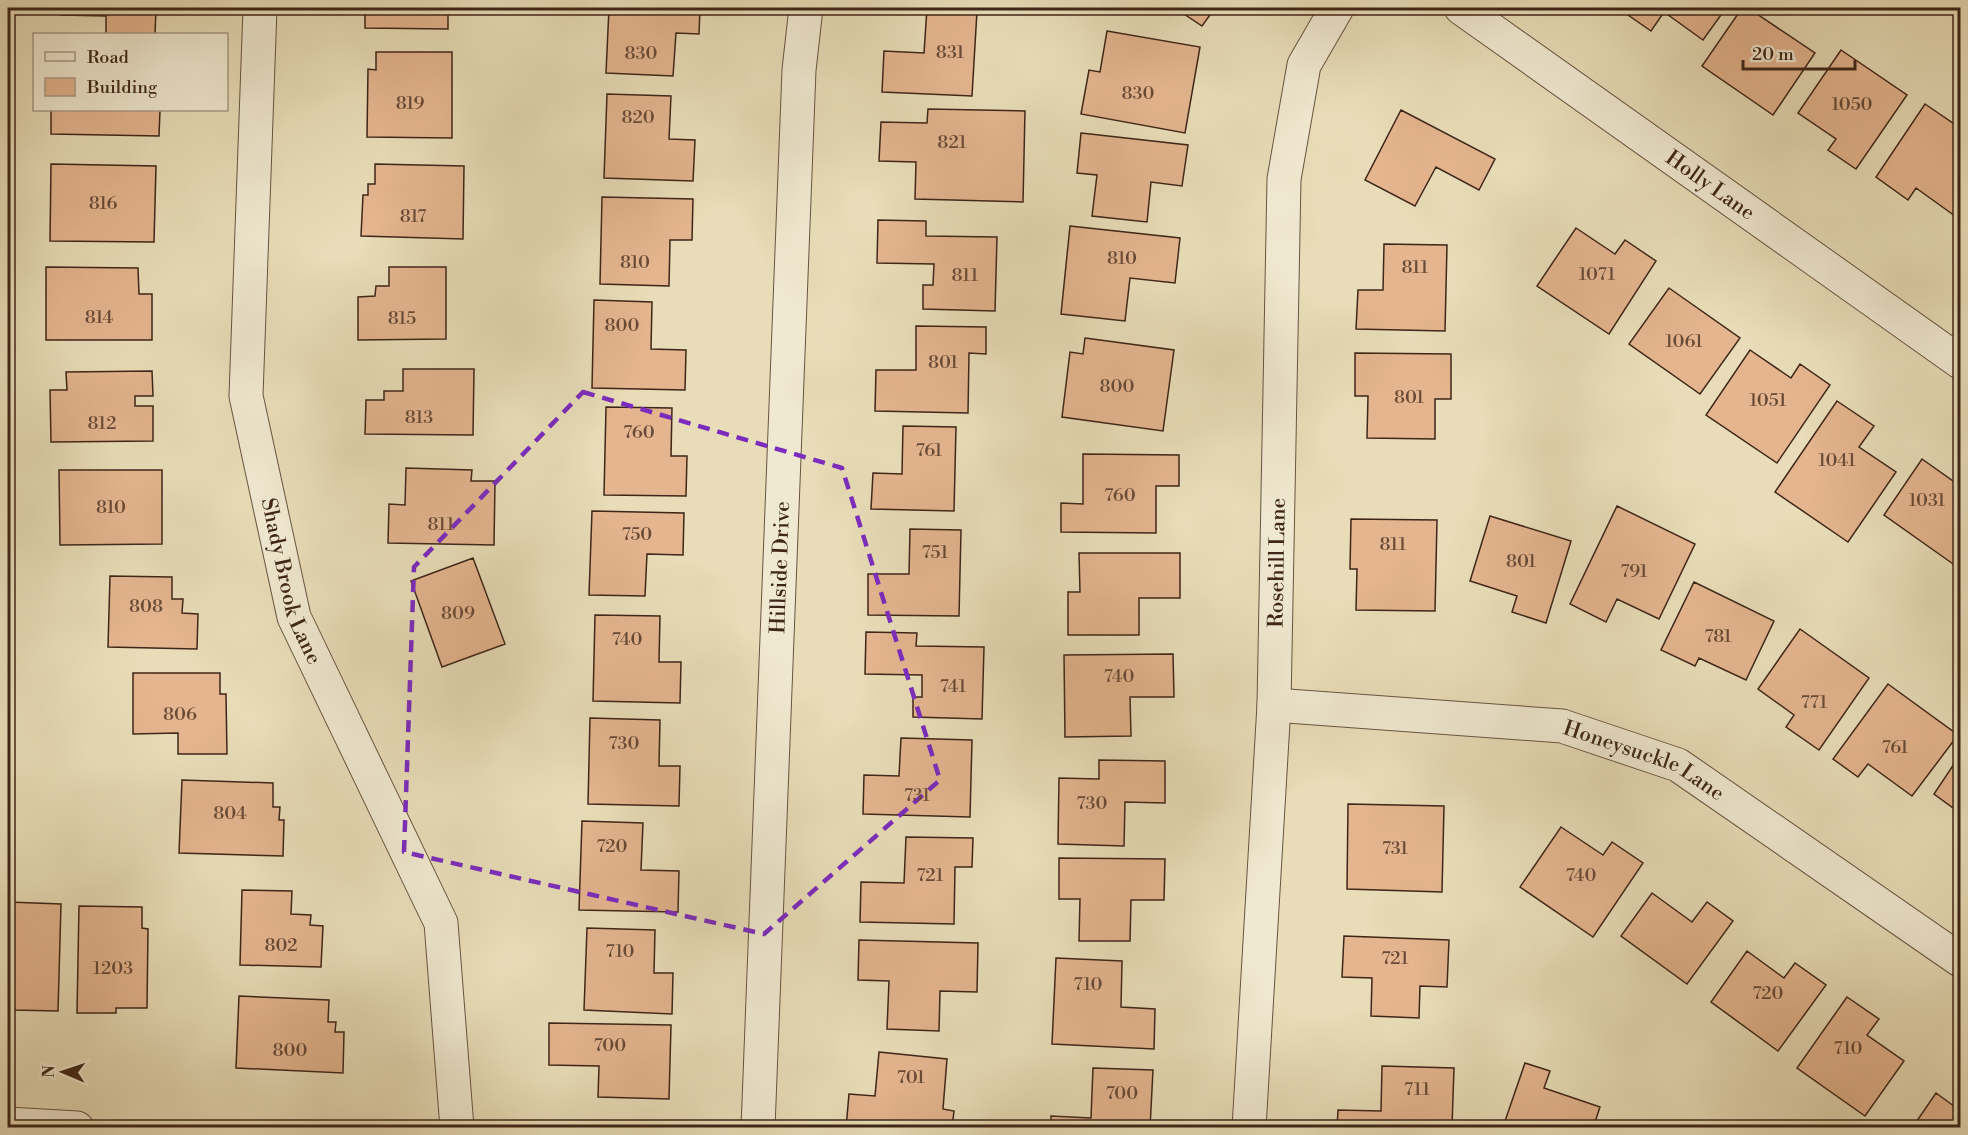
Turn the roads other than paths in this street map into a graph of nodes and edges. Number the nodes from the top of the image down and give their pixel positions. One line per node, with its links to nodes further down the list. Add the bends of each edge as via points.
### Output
1 (260, 8): 10 (street, Shady Brook Lane, via 246,396 294,617 441,923)
2 (806, 8): 11 (street, Hillside Drive, via 800,70)
3 (1337, 8): 6 (street, Rosehill Lane, via 1304,65 1284,179)
4 (1461, 8): 5 (street, Holly Lane)
5 (1960, 362)
6 (1274, 705): 7 (street, Honeysuckle Lane, via 1562,726 1678,765); 12 (street, Rosehill Lane)
7 (1960, 960)
8 (8, 1124): 9 (street)
9 (77, 1128)
10 (457, 1128)
11 (758, 1128)
12 (1249, 1128)

